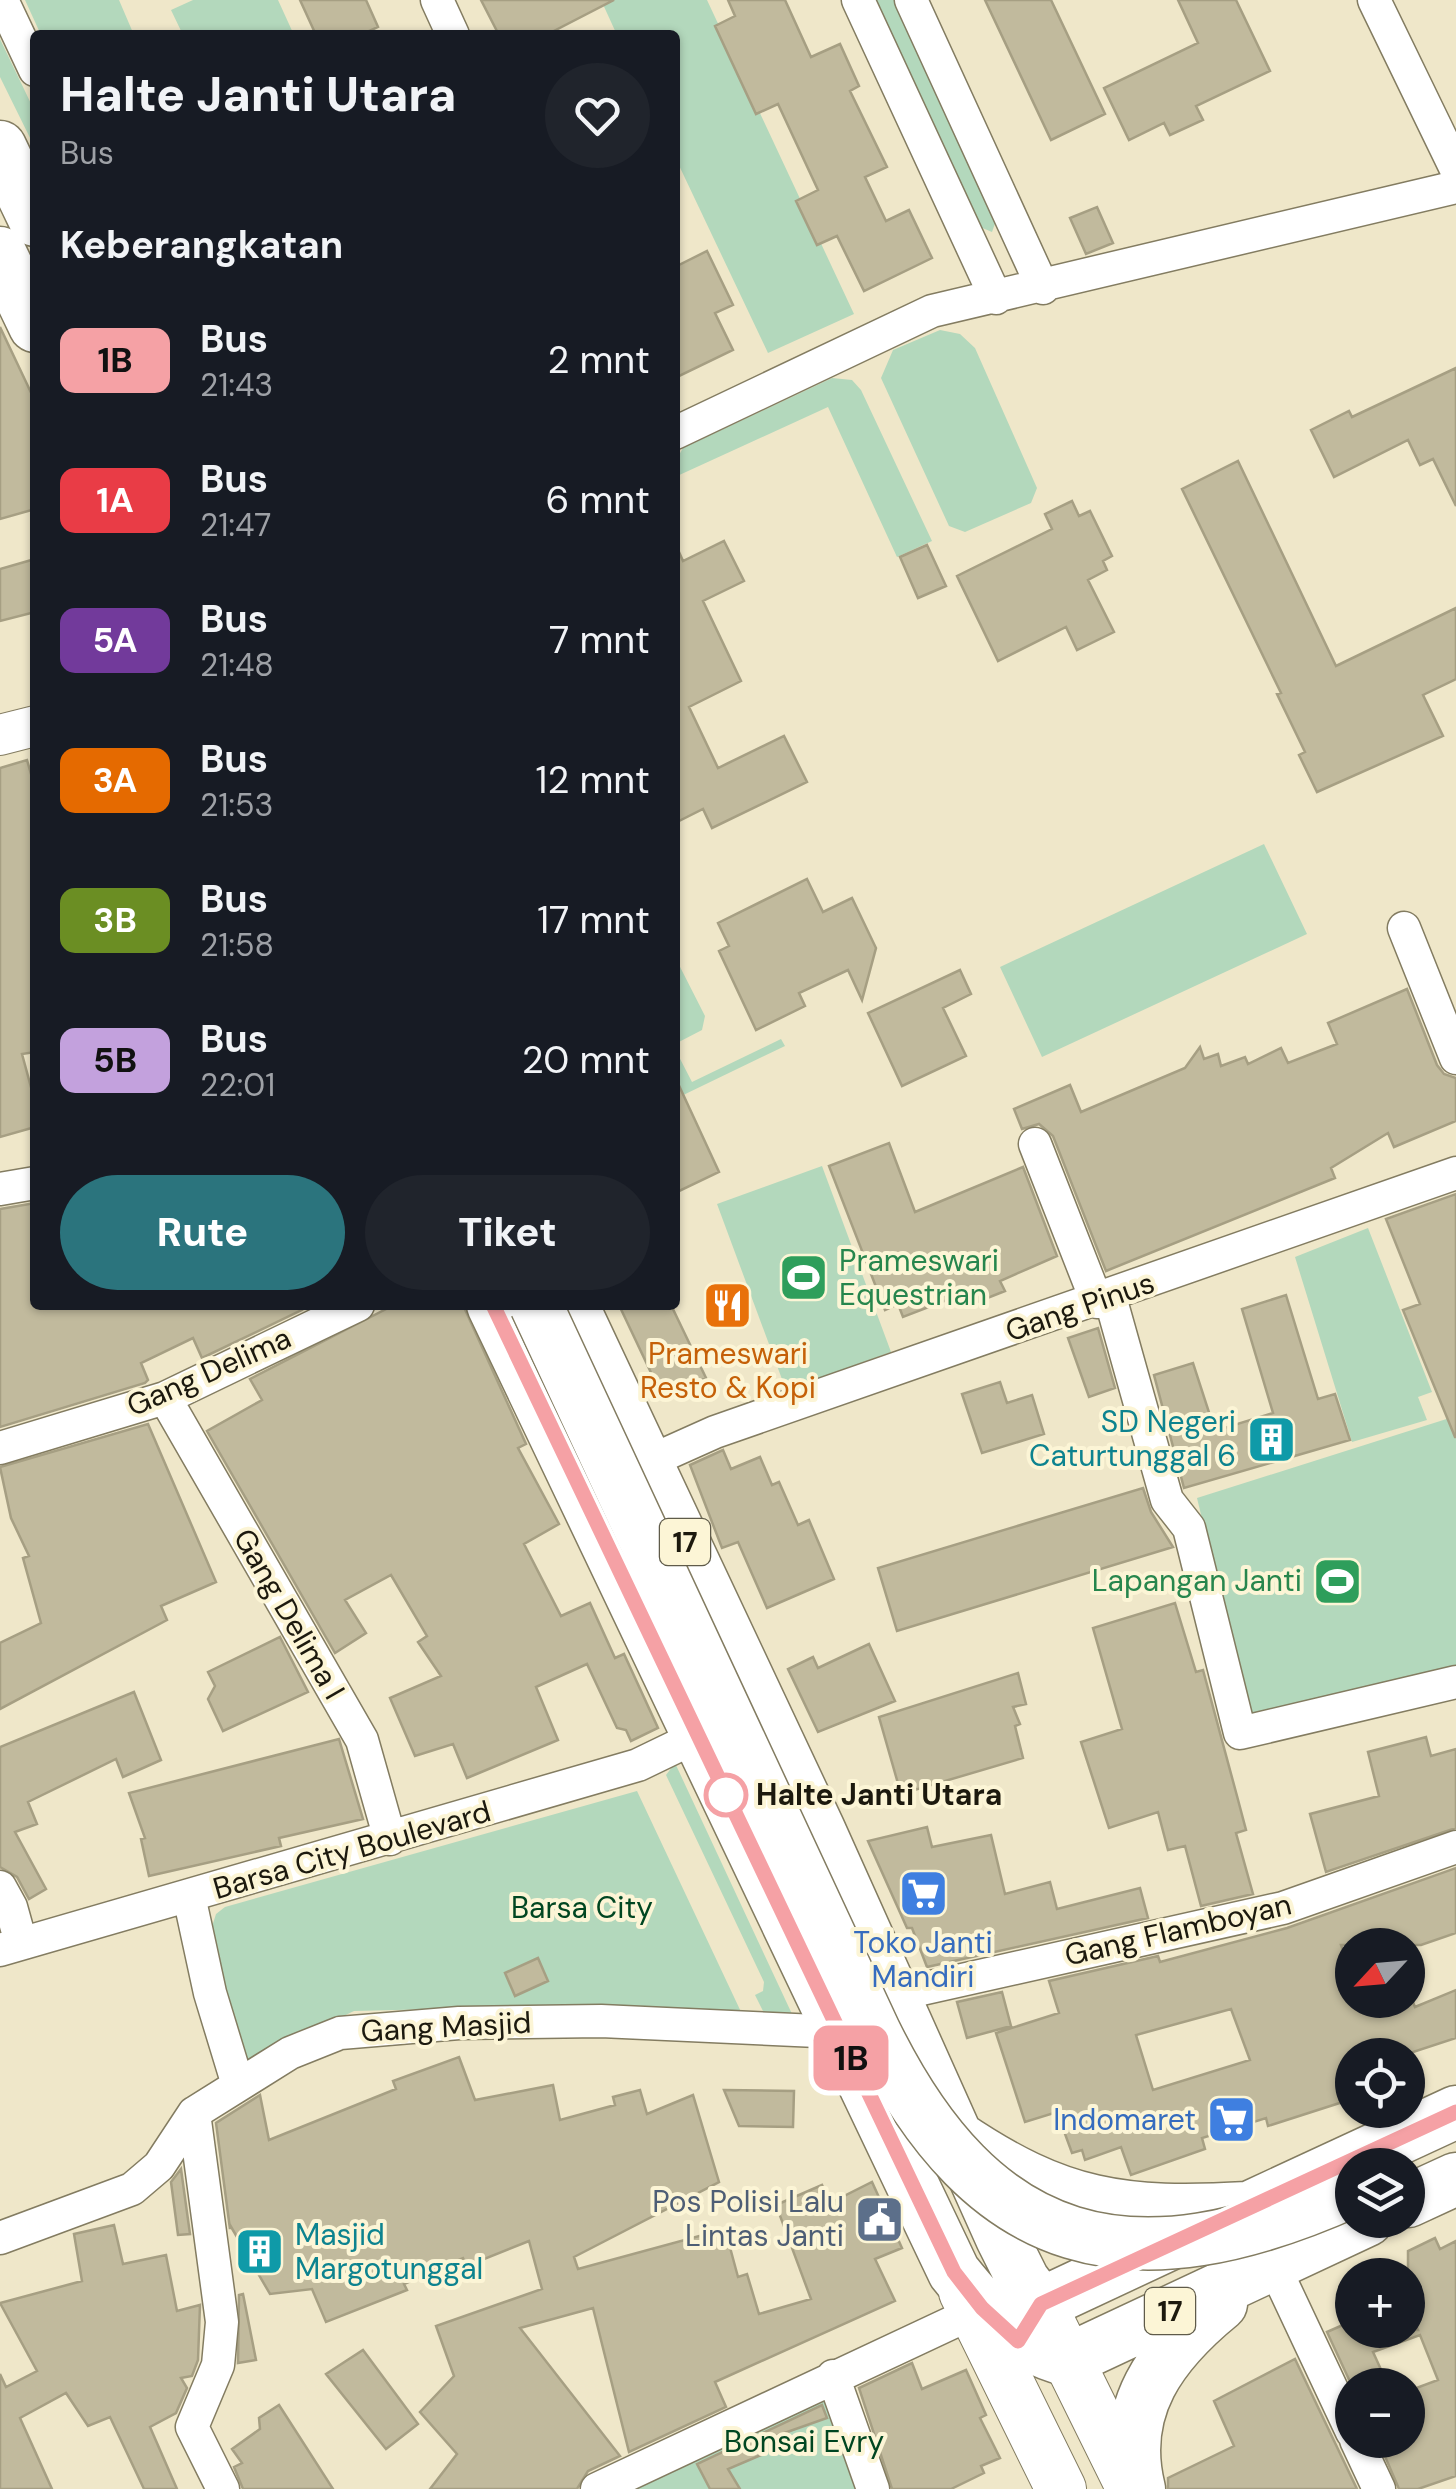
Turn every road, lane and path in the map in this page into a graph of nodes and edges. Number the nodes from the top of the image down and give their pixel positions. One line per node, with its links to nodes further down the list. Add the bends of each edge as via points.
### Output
1 (2, 0): 7 (street)
2 (438, 0): 6 (street)
3 (858, 0): 14 (street)
4 (911, 0): 13 (street)
5 (1374, 0): 9 (street)
6 (452, 30)
7 (30, 59)
8 (0, 147): 11 (highway)
9 (1456, 169)
10 (1456, 187): 13 (street)
11 (30, 210)
12 (0, 253): 15 (highway)
13 (1043, 288): 14 (street)
14 (996, 298): 16 (street, via 932,312)
15 (30, 316)
16 (680, 431)
17 (30, 727): 18 (street)
18 (0, 735)
19 (1404, 928): 20 (street)
20 (1456, 1058)
21 (1035, 1144): 25 (street)
22 (1456, 1173): 25 (street, Gang Pinus)
23 (30, 1183): 24 (street)
24 (0, 1189)
25 (1104, 1300): 32 (street, Gang Pinus, via 715,1432); 33 (street, via 1168,1500 1188,1528 1240,1733)
26 (348, 1310): 30 (street, Gang Delima)
27 (495, 1310): 34 (highway, 17)
28 (538, 1310): 55 (highway, 17, bridge, via 874,2031 940,2142 994,2192 1031,2215 1104,2240 1210,2241 1272,2225)
29 (574, 1310): 32 (highway, 17)
30 (165, 1398): 31 (street, Gang Delima); 37 (street, Gang Delima I, via 362,1740)
31 (0, 1448)
32 (648, 1462): 35 (highway, 17)
33 (1456, 1682)
34 (698, 1736): 36 (highway, 17); 37 (street, Barsa City Boulevard, via 638,1766)
35 (795, 1779): 36 (highway, via 854,1946 849,1960 837,1966 822,1960); 42 (highway, 17)
36 (733, 1808): 43 (highway, 17)
37 (390, 1839): 40 (street, Barsa City Boulevard)
38 (1456, 1847): 42 (street, Gang Flamboyan, via 1283,1908)
39 (0, 1888): 41 (street, via 11,1907)
40 (189, 1896): 41 (street, Barsa City Boulevard); 44 (street)
41 (11, 1946)
42 (894, 1995): 48 (highway, 17)
43 (839, 2032): 44 (street, Gang Masjid, via 601,2020 370,2028 323,2038); 63 (highway, 17)
44 (238, 2085): 47 (street, Gang Masjid)
45 (1456, 2088): 50 (street)
46 (1456, 2112): 51 (highway, 17)
47 (194, 2113): 61 (street, Gang Masjid, via 159,2166 132,2189); 67 (street, via 222,2322 218,2365 192,2427)
48 (954, 2135): 59 (highway, 17, via 1012,2170 1096,2204 1160,2212); 63 (highway, 17, via 1022,2280)
49 (1456, 2145): 52 (highway)
50 (1384, 2148)
51 (1397, 2148)
52 (1425, 2159)
53 (1456, 2179): 57 (highway)
54 (1335, 2182): 59 (highway, 17)
55 (1335, 2186)
56 (1456, 2195): 58 (street)
57 (1425, 2196)
58 (1425, 2201)
59 (1248, 2208): 63 (highway, 17)
60 (1335, 2234): 62 (highway, 17)
61 (0, 2238)
62 (1272, 2262): 63 (highway, 17); 65 (street); 72 (highway, via 1193,2327 1154,2373 1134,2428)
63 (1006, 2324): 64 (street); 70 (main road); 71 (main road); 72 (main road)
64 (833, 2376): 68 (street); 69 (street)
65 (1335, 2396)
66 (1364, 2458): 73 (street)
67 (223, 2489)
68 (597, 2489)
69 (873, 2489)
70 (1061, 2489)
71 (1076, 2489)
72 (1135, 2489)
73 (1378, 2489)

